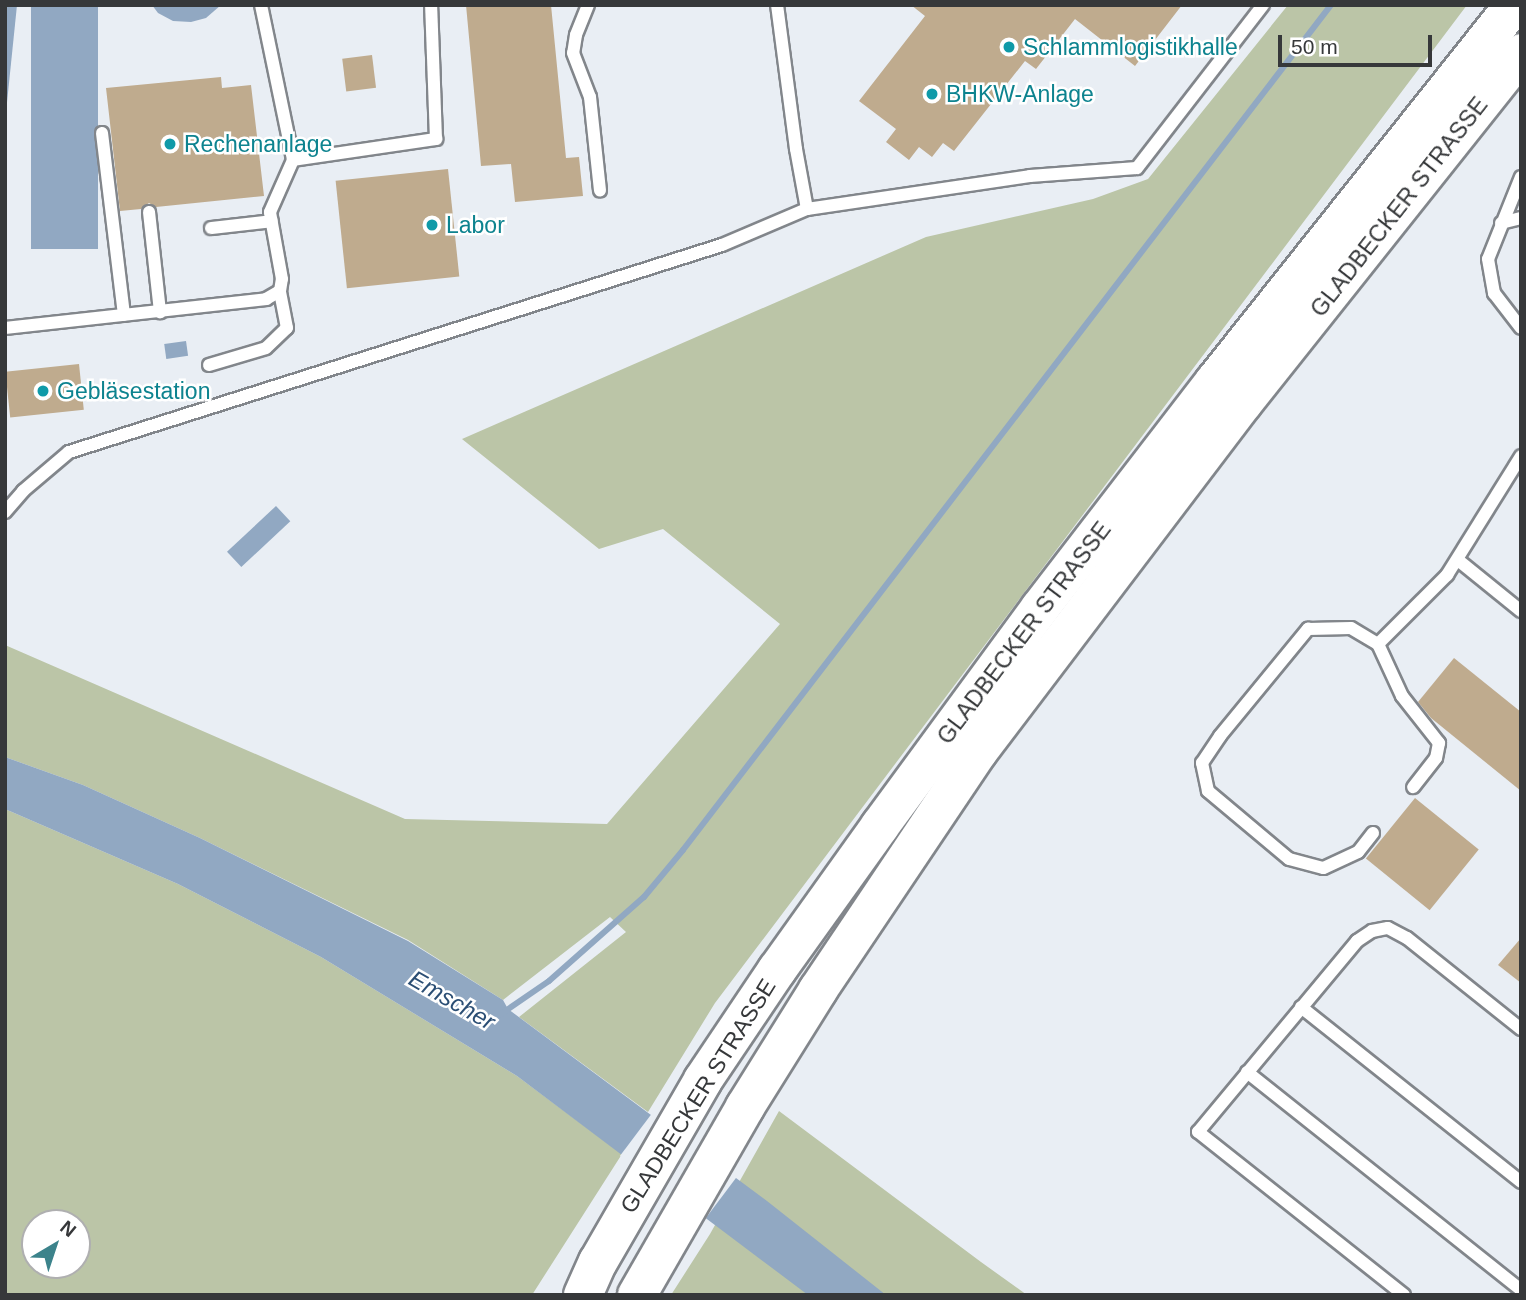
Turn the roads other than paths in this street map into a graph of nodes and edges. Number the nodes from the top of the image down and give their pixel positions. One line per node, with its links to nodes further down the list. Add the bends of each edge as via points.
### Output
1 (261, 5): 9 (lane)
2 (431, 5): 9 (lane, via 436,139)
3 (588, 5): 11 (lane, via 573,53 590,97)
4 (777, 5): 12 (lane)
5 (1263, 5): 12 (lane, via 1137,168 1030,176)
6 (1514, 5): 36 (highway, GLADBECKER STRASSE, via 1040,608 776,970 703,1080)
7 (1521, 53): 35 (highway, GLADBECKER STRASSE, via 1243,403 978,752 818,990)
8 (102, 133): 20 (lane)
9 (293, 160): 15 (lane, via 270,212)
10 (1521, 177): 16 (lane)
11 (600, 190)
12 (807, 209): 25 (lane, via 722,245 69,452)
13 (149, 212): 19 (lane)
14 (1521, 218): 16 (lane)
15 (272, 221): 17 (lane); 18 (lane)
16 (1501, 223): 22 (lane, via 1488,259 1494,293)
17 (211, 228)
18 (280, 290): 19 (lane, via 266,299); 23 (lane, via 287,328 266,348)
19 (160, 312): 20 (lane)
20 (124, 315): 21 (lane)
21 (5, 328)
22 (1521, 328)
23 (209, 365)
24 (1520, 462): 26 (lane)
25 (5, 512)
26 (1458, 560): 27 (lane); 28 (lane)
27 (1521, 611)
28 (1378, 644): 29 (lane, via 1402,696 1439,743 1436,758); 30 (lane, via 1351,628 1308,629 1202,763 1208,791 1289,859 1323,867 1358,852)
29 (1413, 787)
30 (1373, 833)
31 (1301, 1007): 32 (lane, via 1357,941 1372,931 1388,929 1407,938); 33 (lane); 34 (lane)
32 (1521, 1029)
33 (1247, 1072): 37 (lane); 41 (lane, via 1198,1132)
34 (1521, 1182)
35 (667, 1240): 39 (highway, GLADBECKER STRASSE); 40 (highway)
36 (590, 1279): 38 (highway, GLADBECKER STRASSE)
37 (1521, 1290)
38 (574, 1295)
39 (637, 1295)
40 (645, 1295)
41 (1404, 1295)

